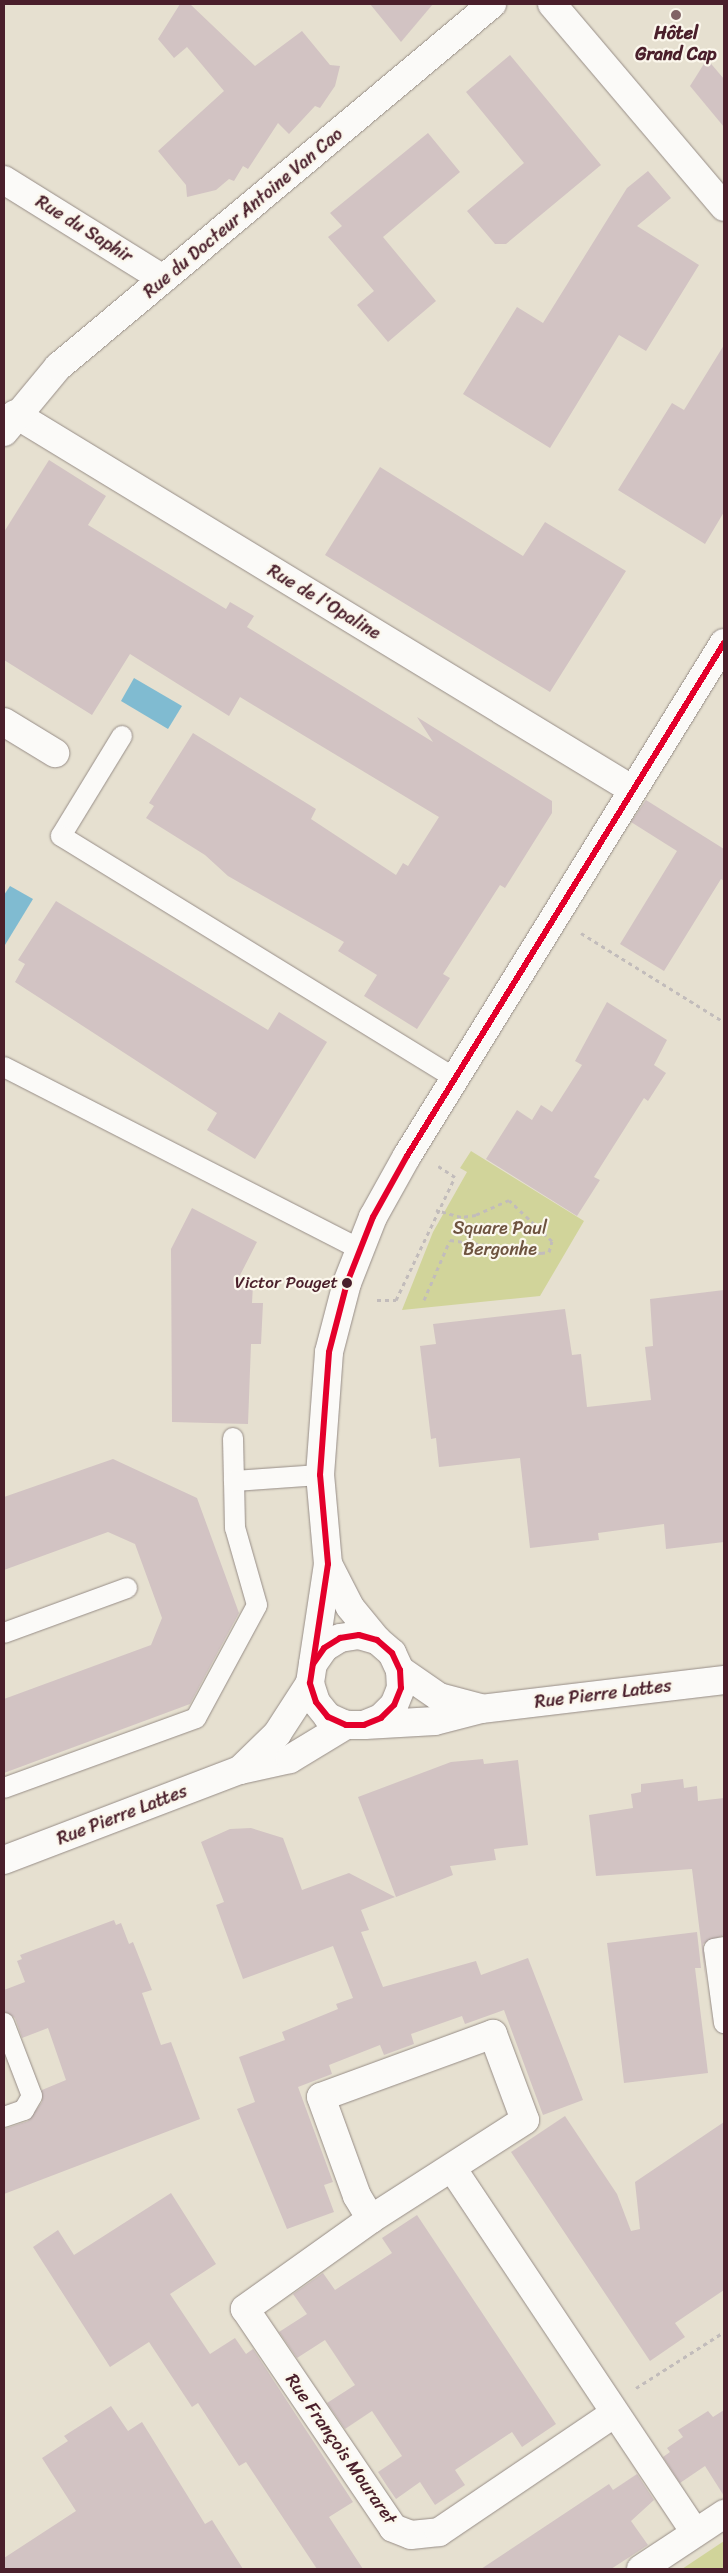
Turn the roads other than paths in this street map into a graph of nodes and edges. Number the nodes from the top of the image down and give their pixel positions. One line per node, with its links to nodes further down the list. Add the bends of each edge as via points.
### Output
1 (492, 4): 5 (street, Rue du Docteur Antoine Van Cao)
2 (552, 4): 4 (street)
3 (4, 180): 5 (street, Rue du Saphir)
4 (724, 207)
5 (163, 279): 6 (street, Rue du Docteur Antoine Van Cao, via 58,367)
6 (9, 423): 11 (street, Rue de l'Opaline)
7 (724, 643): 11 (street)
8 (4, 722): 10 (street)
9 (122, 736): 13 (lane, via 62,836)
10 (55, 754)
11 (633, 790): 13 (street)
12 (4, 1067): 14 (lane)
13 (455, 1078): 14 (street, via 402,1165)
14 (361, 1250): 16 (street, via 329,1352)
15 (233, 1438): 17 (lane)
16 (320, 1475): 17 (lane); 18 (street)
17 (234, 1482): 28 (lane, via 235,1528 257,1605 196,1718)
18 (328, 1564): 21 (street, via 350,1607); 23 (street)
19 (127, 1588): 20 (lane)
20 (4, 1633)
21 (377, 1640): 22 (street, via 392,1653); 23 (street, via 359,1635 340,1638 324,1648)
22 (400, 1670): 25 (street, Rue Pierre Lattes, via 439,1697); 26 (street, via 401,1688 394,1705 381,1718)
23 (312, 1674): 26 (street, via 316,1702 328,1716); 27 (street, Rue Pierre Lattes, via 278,1734)
24 (724, 1680): 25 (street, Rue Pierre Lattes)
25 (481, 1709): 26 (street, Rue Pierre Lattes, via 435,1721)
26 (355, 1725): 27 (street, Rue Pierre Lattes, via 290,1759)
27 (240, 1770): 29 (street, Rue Pierre Lattes)
28 (4, 1788)
29 (4, 1860)
30 (724, 1947): 32 (lane, via 714,1949)
31 (4, 2023): 33 (lane, via 32,2096 24,2110)
32 (724, 2024)
33 (4, 2117)
34 (452, 2168): 35 (street, Rue François Mouraret); 35 (street, Rue François Mouraret, via 525,2120 493,2034 321,2097 357,2196); 36 (street)
35 (371, 2220): 36 (street, Rue François Mouraret, via 245,2309 393,2528 411,2535 438,2532)
36 (613, 2409): 38 (street)
37 (724, 2514): 38 (street)
38 (695, 2533): 39 (street)
39 (641, 2569)

